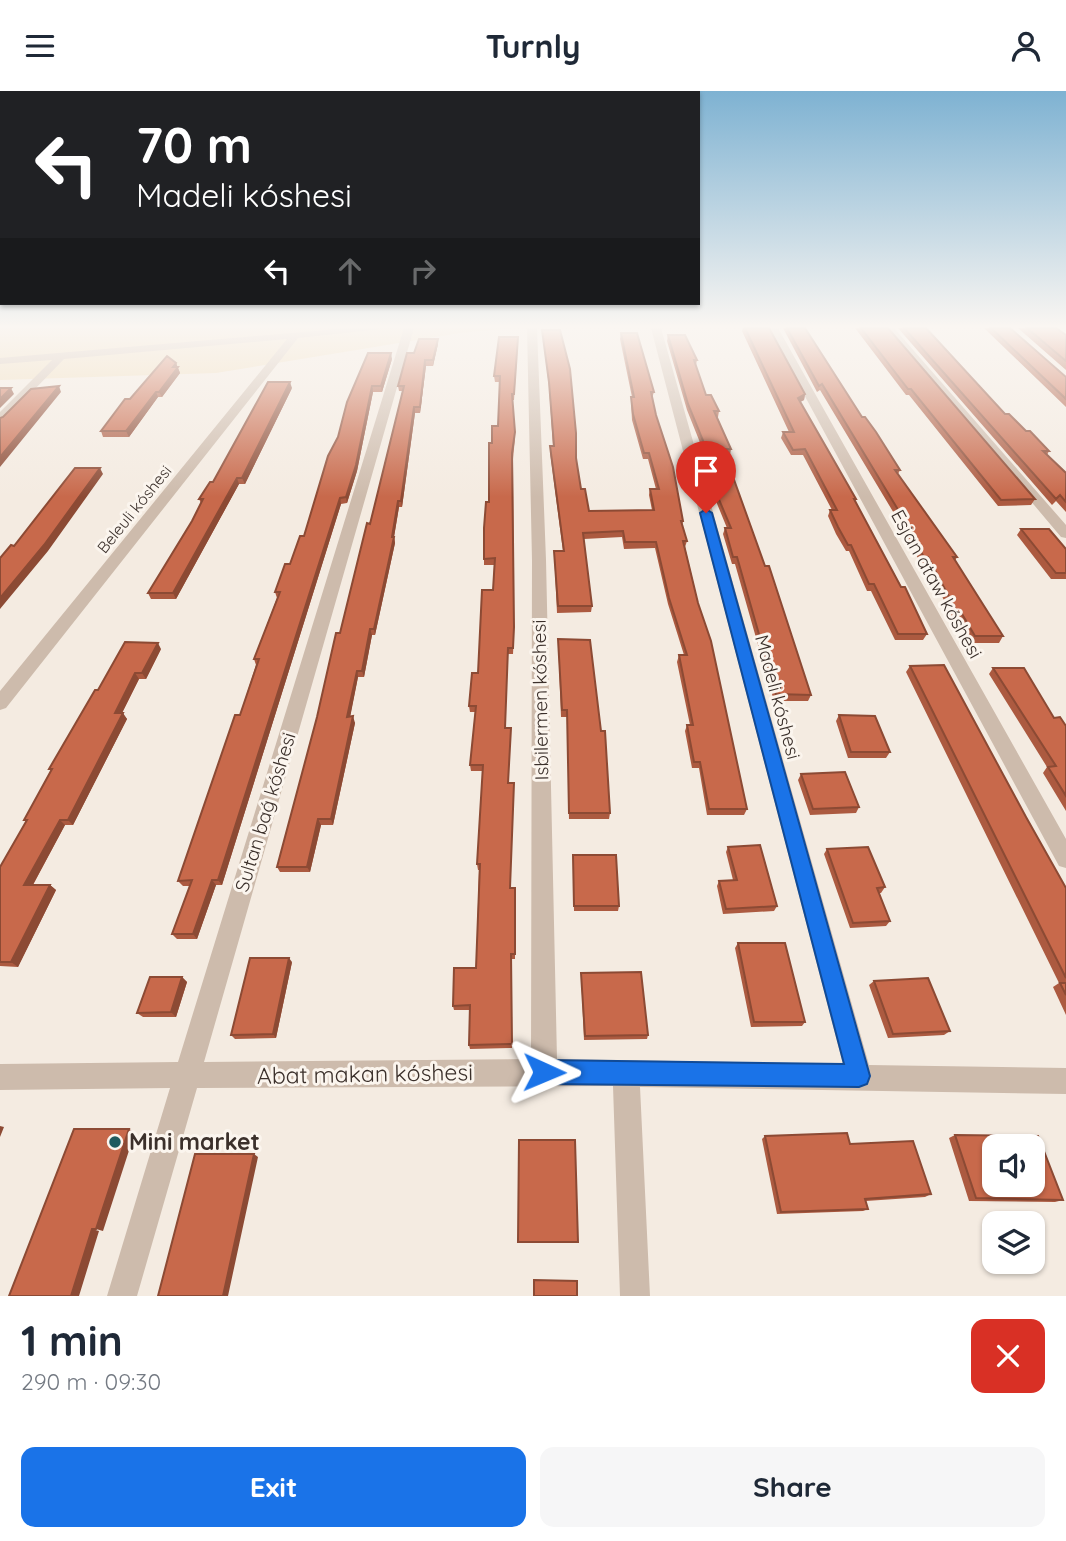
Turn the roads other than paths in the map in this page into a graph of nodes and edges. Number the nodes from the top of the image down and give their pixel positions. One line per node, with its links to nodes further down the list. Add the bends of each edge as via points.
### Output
1 (34, 384): 8 (street)
2 (256, 384): 10 (street, Beleuli kóshesi)
3 (392, 384): 14 (street, Sultan baǵ kóshesi)
4 (534, 384): 12 (street, Isbilermen kóshesi)
5 (671, 384): 15 (street, Madeli kóshesi)
6 (805, 384): 11 (street, Esjan ataw kóshesi)
7 (937, 384): 9 (street)
8 (0, 419)
9 (1066, 534)
10 (0, 703)
11 (1066, 859)
12 (544, 1072): 13 (street, Abat makan kóshesi); 14 (street, Abat makan kóshesi)
13 (626, 1073): 15 (street, Abat makan kóshesi); 19 (street)
14 (186, 1076): 16 (street, Abat makan kóshesi); 18 (street, Sultan baǵ kóshesi)
15 (859, 1076): 17 (street, Abat makan kóshesi)
16 (0, 1077)
17 (1066, 1081)
18 (122, 1296)
19 (635, 1296)

